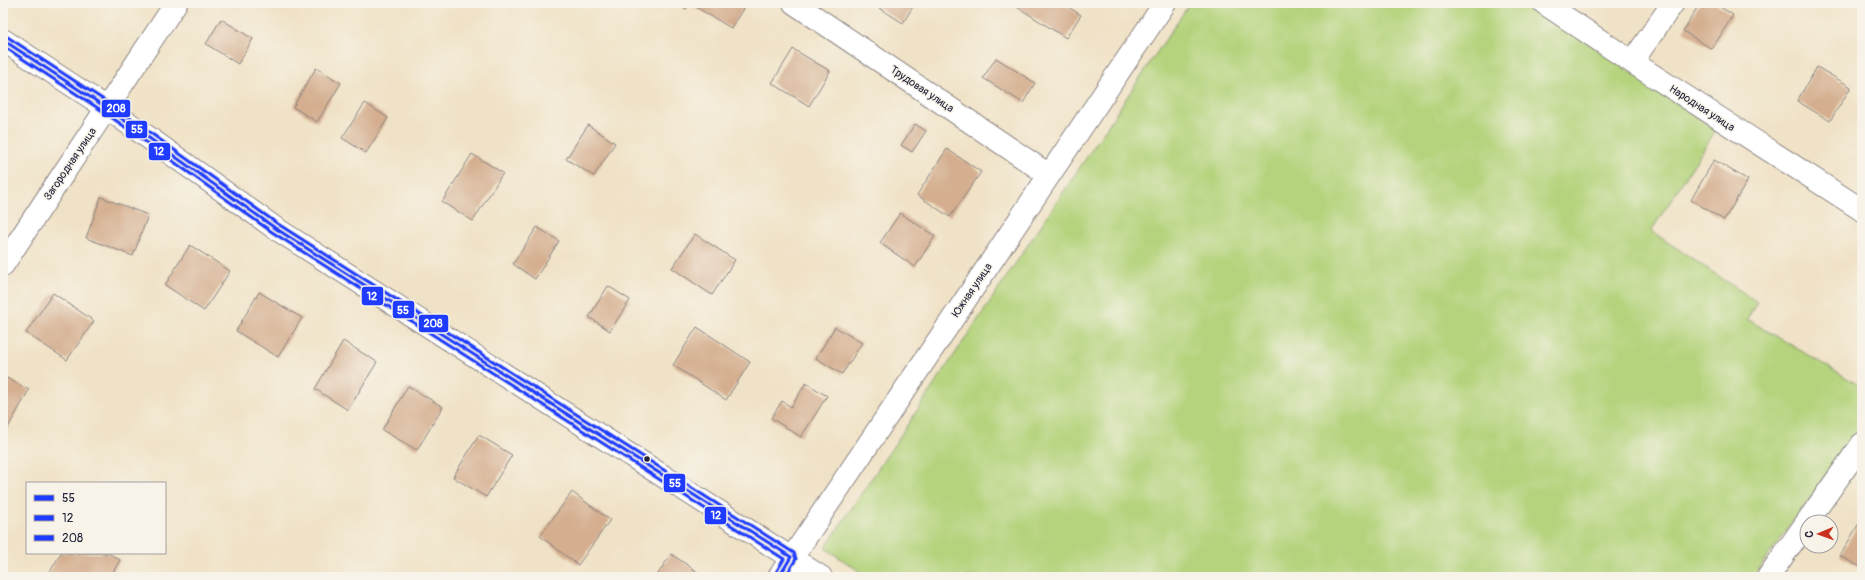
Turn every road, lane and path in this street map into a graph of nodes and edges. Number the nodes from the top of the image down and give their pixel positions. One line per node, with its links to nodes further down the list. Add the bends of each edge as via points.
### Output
1 (176, 3): 8 (street, Загородная улица)
2 (794, 3): 9 (street, Трудовая улица)
3 (1166, 3): 9 (street, Южная улица)
4 (1544, 3): 7 (street, Народная улица)
5 (1673, 3): 7 (street)
6 (3, 40): 8 (street)
7 (1632, 62): 10 (street, Народная улица)
8 (107, 108): 11 (street, Загородная улица); 13 (street, via 275,228)
9 (1050, 175): 13 (street, Южная улица)
10 (1862, 210)
11 (3, 265)
12 (1862, 444): 16 (street)
13 (792, 557): 14 (street, Южная улица); 15 (street)
14 (778, 577)
15 (821, 577)
16 (1768, 577)

